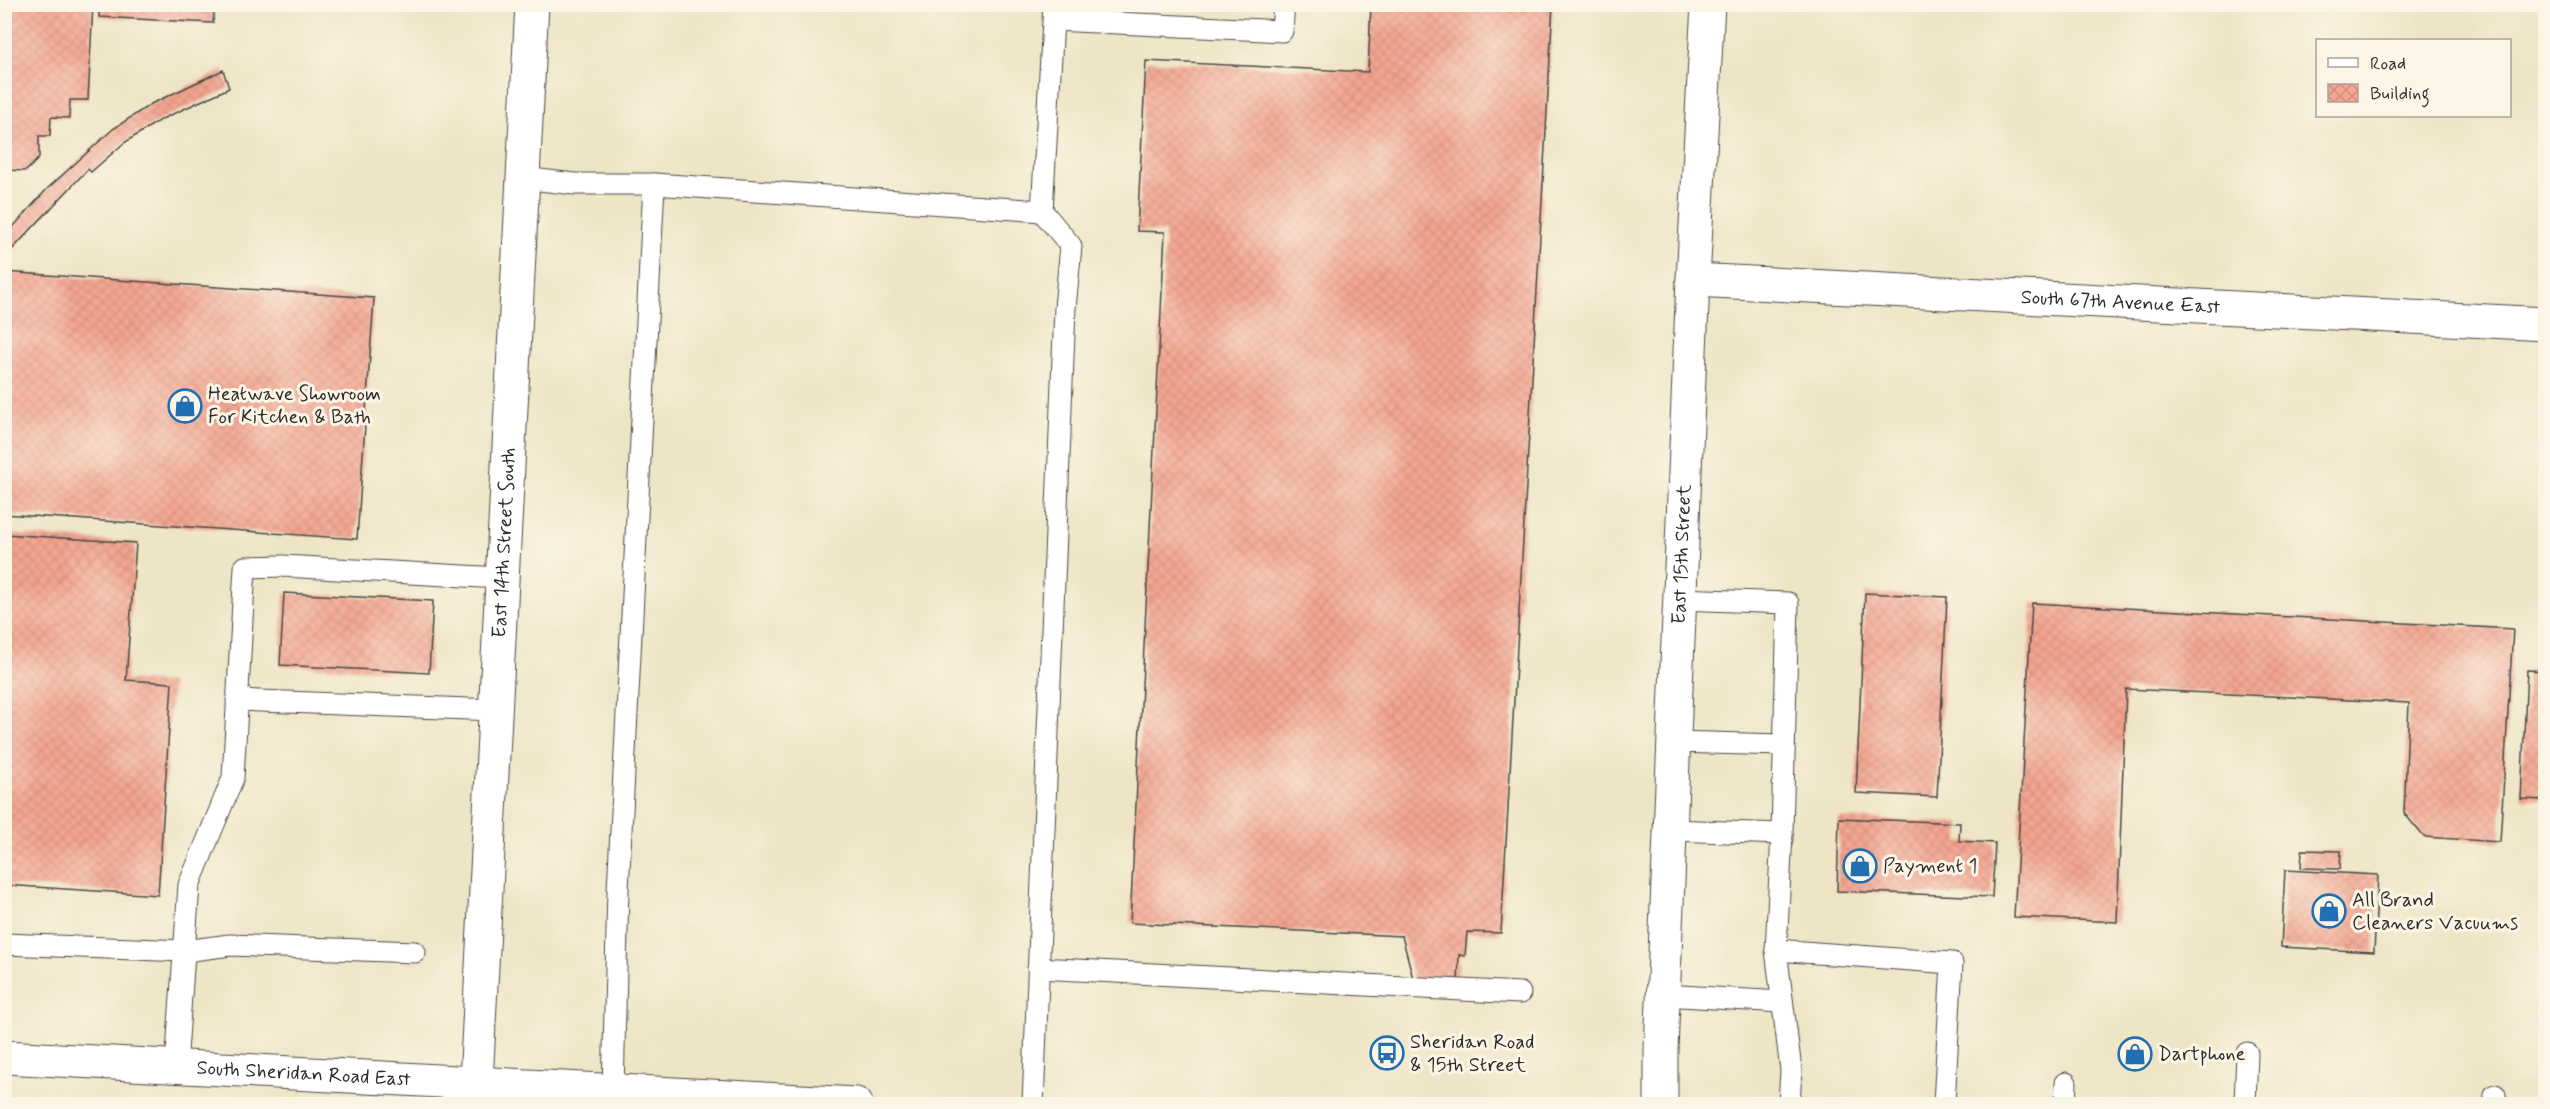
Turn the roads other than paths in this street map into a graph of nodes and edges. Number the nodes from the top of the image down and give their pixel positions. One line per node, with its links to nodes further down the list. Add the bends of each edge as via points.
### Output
1 (532, 4): 5 (main road, East 14th Street South)
2 (1284, 4): 4 (lane, via 1282,31)
3 (1708, 4): 8 (main road, East 15th Street)
4 (1054, 12): 7 (lane)
5 (522, 178): 6 (lane, via 575,184); 10 (main road, East 14th Street South)
6 (654, 184): 7 (lane); 30 (lane, via 618,890)
7 (1042, 211): 22 (lane, via 1071,246 1065,308)
8 (1693, 280): 9 (main road, South 67th Avenue East); 11 (main road, East 15th Street)
9 (2546, 324)
10 (500, 578): 12 (lane, via 245,567); 13 (main road, East 14th Street South)
11 (1680, 599): 14 (main road, East 15th Street); 15 (lane, via 1788,603)
12 (237, 700): 13 (lane); 20 (lane, via 233,778 189,885)
13 (495, 710): 29 (main road, East 14th Street South)
14 (1674, 741): 15 (lane); 16 (main road, East 15th Street)
15 (1782, 745): 17 (lane)
16 (1671, 830): 17 (lane); 24 (main road, East 15th Street)
17 (1782, 834): 19 (lane)
18 (4, 944): 20 (lane)
19 (1776, 950): 25 (lane); 35 (lane, via 1952,963)
20 (185, 951): 21 (lane, via 230,945); 28 (lane)
21 (415, 952)
22 (1038, 968): 23 (lane); 32 (lane)
23 (1520, 993)
24 (1664, 996): 25 (lane); 33 (main road, East 15th Street)
25 (1782, 1002): 34 (lane, via 1791,1070)
26 (2247, 1053): 36 (lane)
27 (4, 1057): 28 (main road, South Sheridan Road East)
28 (176, 1066): 29 (main road, South Sheridan Road East)
29 (476, 1082): 30 (main road, South Sheridan Road East)
30 (613, 1090): 31 (main road, South Sheridan Road East)
31 (840, 1104)
32 (1033, 1104)
33 (1661, 1104)
34 (1789, 1104)
35 (1944, 1104)
36 (2245, 1104)

